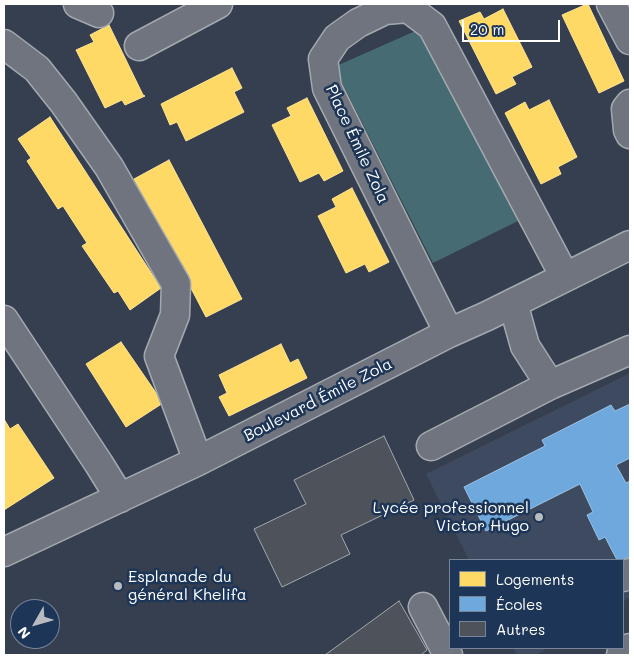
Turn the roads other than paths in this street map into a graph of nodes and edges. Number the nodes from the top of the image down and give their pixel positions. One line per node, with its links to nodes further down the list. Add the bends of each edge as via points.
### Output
1 (218, 4): 6 (street)
2 (611, 4): 4 (street)
3 (409, 6): 10 (street, Place Émile Zola, via 432,26); 13 (street, Place Émile Zola, via 385,10 358,22 337,38 323,59 327,88)
4 (630, 40)
5 (4, 44): 17 (street, via 37,69 64,103 109,167 176,284 175,315 159,356)
6 (139, 46)
7 (630, 104): 8 (street, via 626,109)
8 (630, 134)
9 (630, 245): 10 (street, Boulevard Émile Zola)
10 (566, 277): 11 (street, Boulevard Émile Zola)
11 (513, 303): 13 (street, Boulevard Émile Zola); 15 (street, via 525,346)
12 (4, 320): 18 (street)
13 (449, 333): 17 (street, Boulevard Émile Zola)
14 (630, 350): 15 (street)
15 (550, 385): 16 (street)
16 (431, 446)
17 (198, 461): 18 (street, Boulevard Émile Zola)
18 (120, 498): 19 (street, Boulevard Émile Zola)
19 (4, 552)
20 (423, 607): 22 (street)
21 (630, 648): 23 (street)
22 (448, 655)
23 (621, 655)

